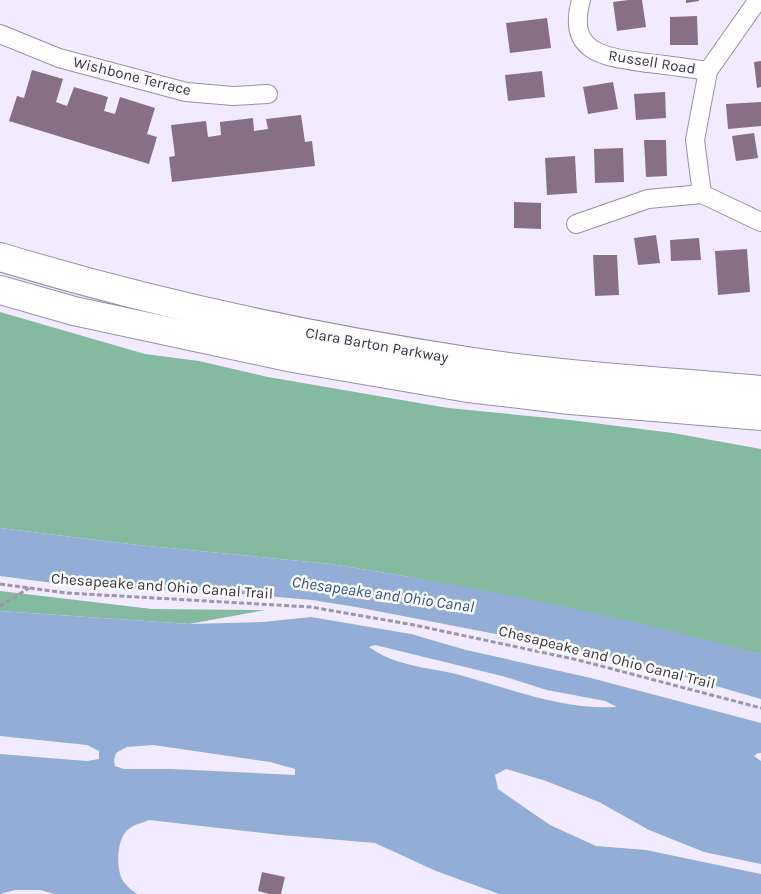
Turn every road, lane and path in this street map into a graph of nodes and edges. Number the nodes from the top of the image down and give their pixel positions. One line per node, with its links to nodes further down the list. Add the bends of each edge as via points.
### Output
1 (581, 0): 4 (street, Russell Road, via 576,17 578,28 582,39 592,49 608,57)
2 (758, 0): 4 (street)
3 (0, 34): 5 (street, Wishbone Terrace, via 59,58 186,92 234,96)
4 (708, 71): 6 (street, via 695,140)
5 (268, 94)
6 (702, 194): 7 (street); 8 (street, via 648,199)
7 (761, 222)
8 (576, 224)
9 (0, 257): 13 (main road, Clara Barton Parkway, via 156,300 301,332 468,361)
10 (0, 290): 12 (main road, Clara Barton Parkway)
11 (0, 298): 12 (main road)
12 (74, 311): 16 (main road, Clara Barton Parkway, via 293,358 468,388)
13 (548, 370): 14 (main road); 15 (main road, Clara Barton Parkway)
14 (761, 376)
15 (761, 390)
16 (662, 407): 17 (main road, Clara Barton Parkway); 18 (main road)
17 (761, 416)
18 (761, 430)
19 (0, 584): 20 (path, Chesapeake and Ohio Canal Trail)
20 (28, 588): 21 (path); 22 (path, Chesapeake and Ohio Canal Trail, via 311,607 578,660)
21 (0, 606)
22 (761, 708)

